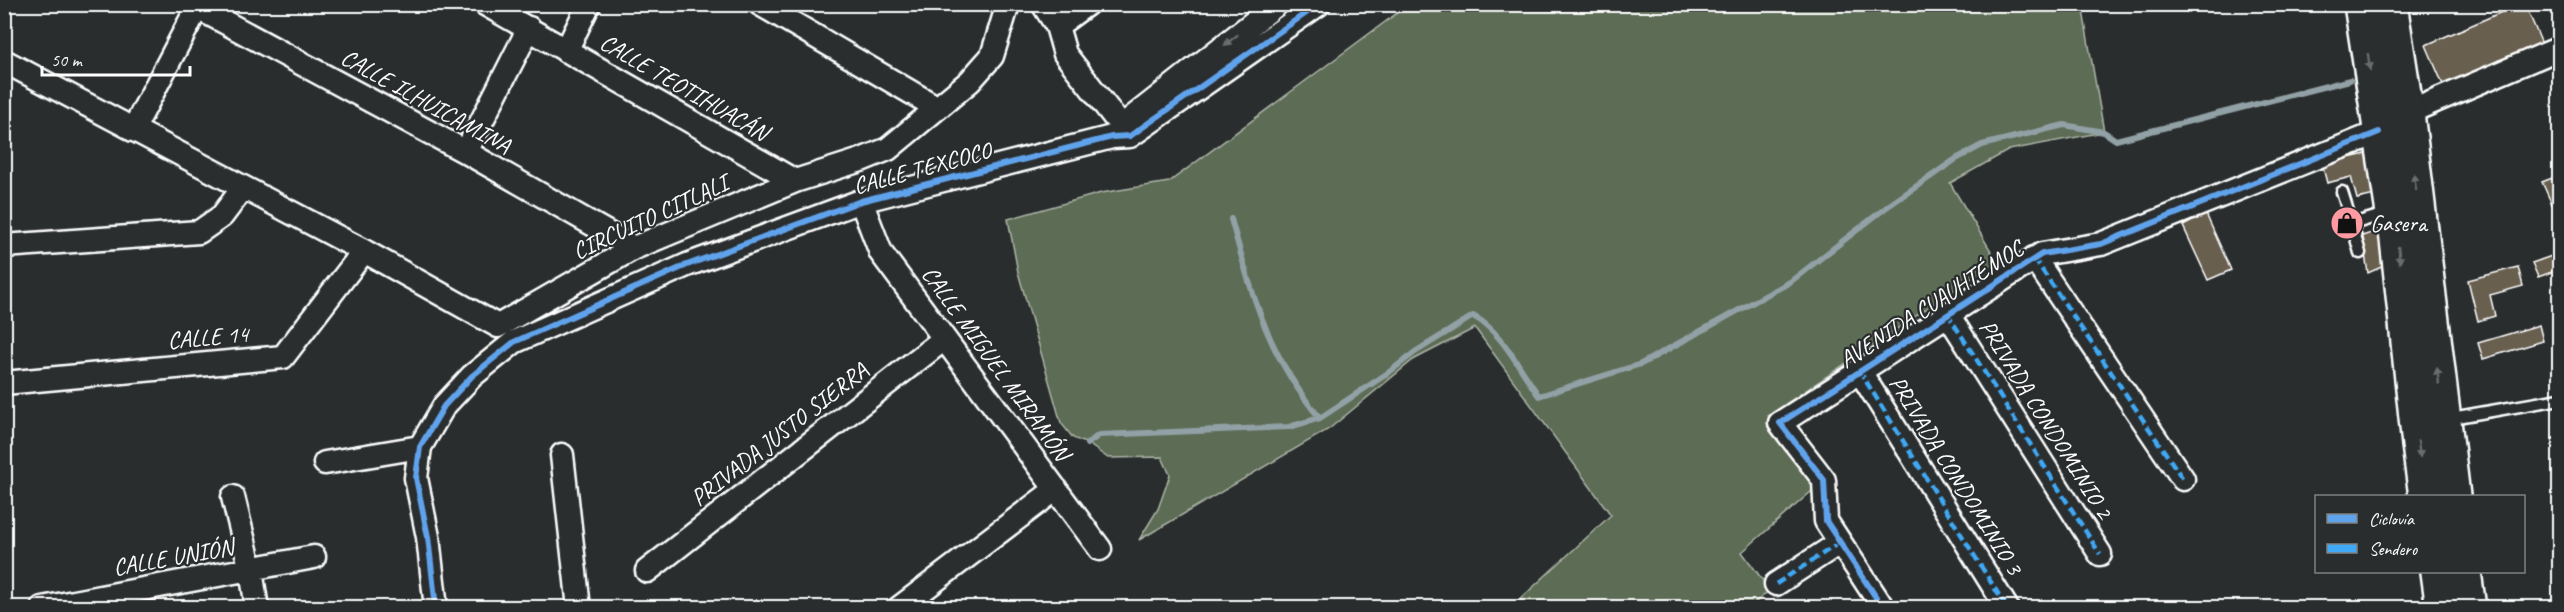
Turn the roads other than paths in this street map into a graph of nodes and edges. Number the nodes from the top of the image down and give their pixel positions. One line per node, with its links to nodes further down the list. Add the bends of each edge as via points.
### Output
1 (485, 4): 13 (street, CALLE TEOTIHUACÁN)
2 (590, 4): 15 (street)
3 (760, 4): 17 (street)
4 (1008, 4): 17 (street, CIRCUITO CITLALI, via 992,56 970,81)
5 (1043, 4): 12 (street)
6 (1087, 4): 12 (street)
7 (1277, 4): 20 (street, CALLE TEXCOCO, one-way to 20)
8 (1319, 4): 20 (street, CALLE TEXCOCO)
9 (2361, 4): 21 (main road, one-way to 21)
10 (2390, 4): 18 (main road)
11 (194, 6): 19 (street); 22 (street, CALLE ILHUICAMINA)
12 (1057, 26): 20 (street, via 1065,54)
13 (529, 28): 15 (street, CALLE TEOTIHUACÁN); 22 (street)
14 (2559, 48): 18 (street)
15 (566, 51): 23 (street, CALLE TEOTIHUACÁN)
16 (4, 61): 19 (street, CIRCUITO CITLALI)
17 (936, 107): 23 (street, CIRCUITO CITLALI, via 888,149)
18 (2407, 113): 39 (main road, one-way to 18)
19 (133, 129): 24 (street, CIRCUITO CITLALI)
20 (1121, 132): 26 (street, CALLE TEXCOCO)
21 (2379, 132): 27 (main road); 33 (street, AVENIDA CUAUHTÉMOC, via 2101,244)
22 (466, 152): 30 (street, CALLE ILHUICAMINA)
23 (795, 181): 30 (street, CIRCUITO CITLALI)
24 (243, 188): 29 (street, via 222,216 199,232); 31 (street, CIRCUITO CITLALI)
25 (2342, 192): 28 (lane)
26 (861, 201): 35 (street, CALLE MIGUEL MIRAMÓN, via 881,253); 40 (street, CALLE TEXCOCO, via 687,266 514,342 472,375 444,406)
27 (2392, 212): 28 (lane); 45 (main road, one-way to 45)
28 (2352, 224): 32 (lane)
29 (4, 246)
30 (634, 248): 31 (street, CIRCUITO CITLALI, via 498,326)
31 (364, 251): 37 (street, CALLE 14, via 283,357)
32 (2360, 253)
33 (2034, 258): 34 (street, AVENIDA CUAUHTÉMOC); 43 (street)
34 (1947, 313): 36 (street, AVENIDA CUAUHTÉMOC); 50 (street, PRIVADA CONDOMINIO 2)
35 (944, 339): 44 (street, CALLE MIGUEL MIRAMÓN); 53 (street, PRIVADA JUSTO SIERRA)
36 (1859, 370): 48 (street, AVENIDA CUAUHTÉMOC, via 1780,423 1824,480 1826,521); 64 (street, PRIVADA CONDOMINIO 3)
37 (4, 383)
38 (2559, 399): 39 (lane)
39 (2443, 419): 46 (main road)
40 (420, 447): 42 (street); 60 (street, via 416,478)
41 (562, 455): 61 (street)
42 (326, 463)
43 (2183, 479)
44 (1056, 489): 49 (street, CALLE MIGUEL MIRAMÓN); 62 (street)
45 (2426, 495)
46 (2453, 495)
47 (233, 497): 52 (street)
48 (1839, 543): 56 (street); 63 (street)
49 (1100, 549)
50 (2100, 554)
51 (314, 557): 52 (street, CALLE UNIÓN)
52 (251, 570): 58 (street, CALLE UNIÓN); 59 (street)
53 (647, 571)
54 (2438, 573): 57 (main road)
55 (2464, 573): 57 (main road)
56 (1776, 584)
57 (2449, 607)
58 (42, 608)
59 (257, 608)
60 (436, 608)
61 (579, 608)
62 (899, 608)
63 (1883, 608)
64 (2007, 608)

